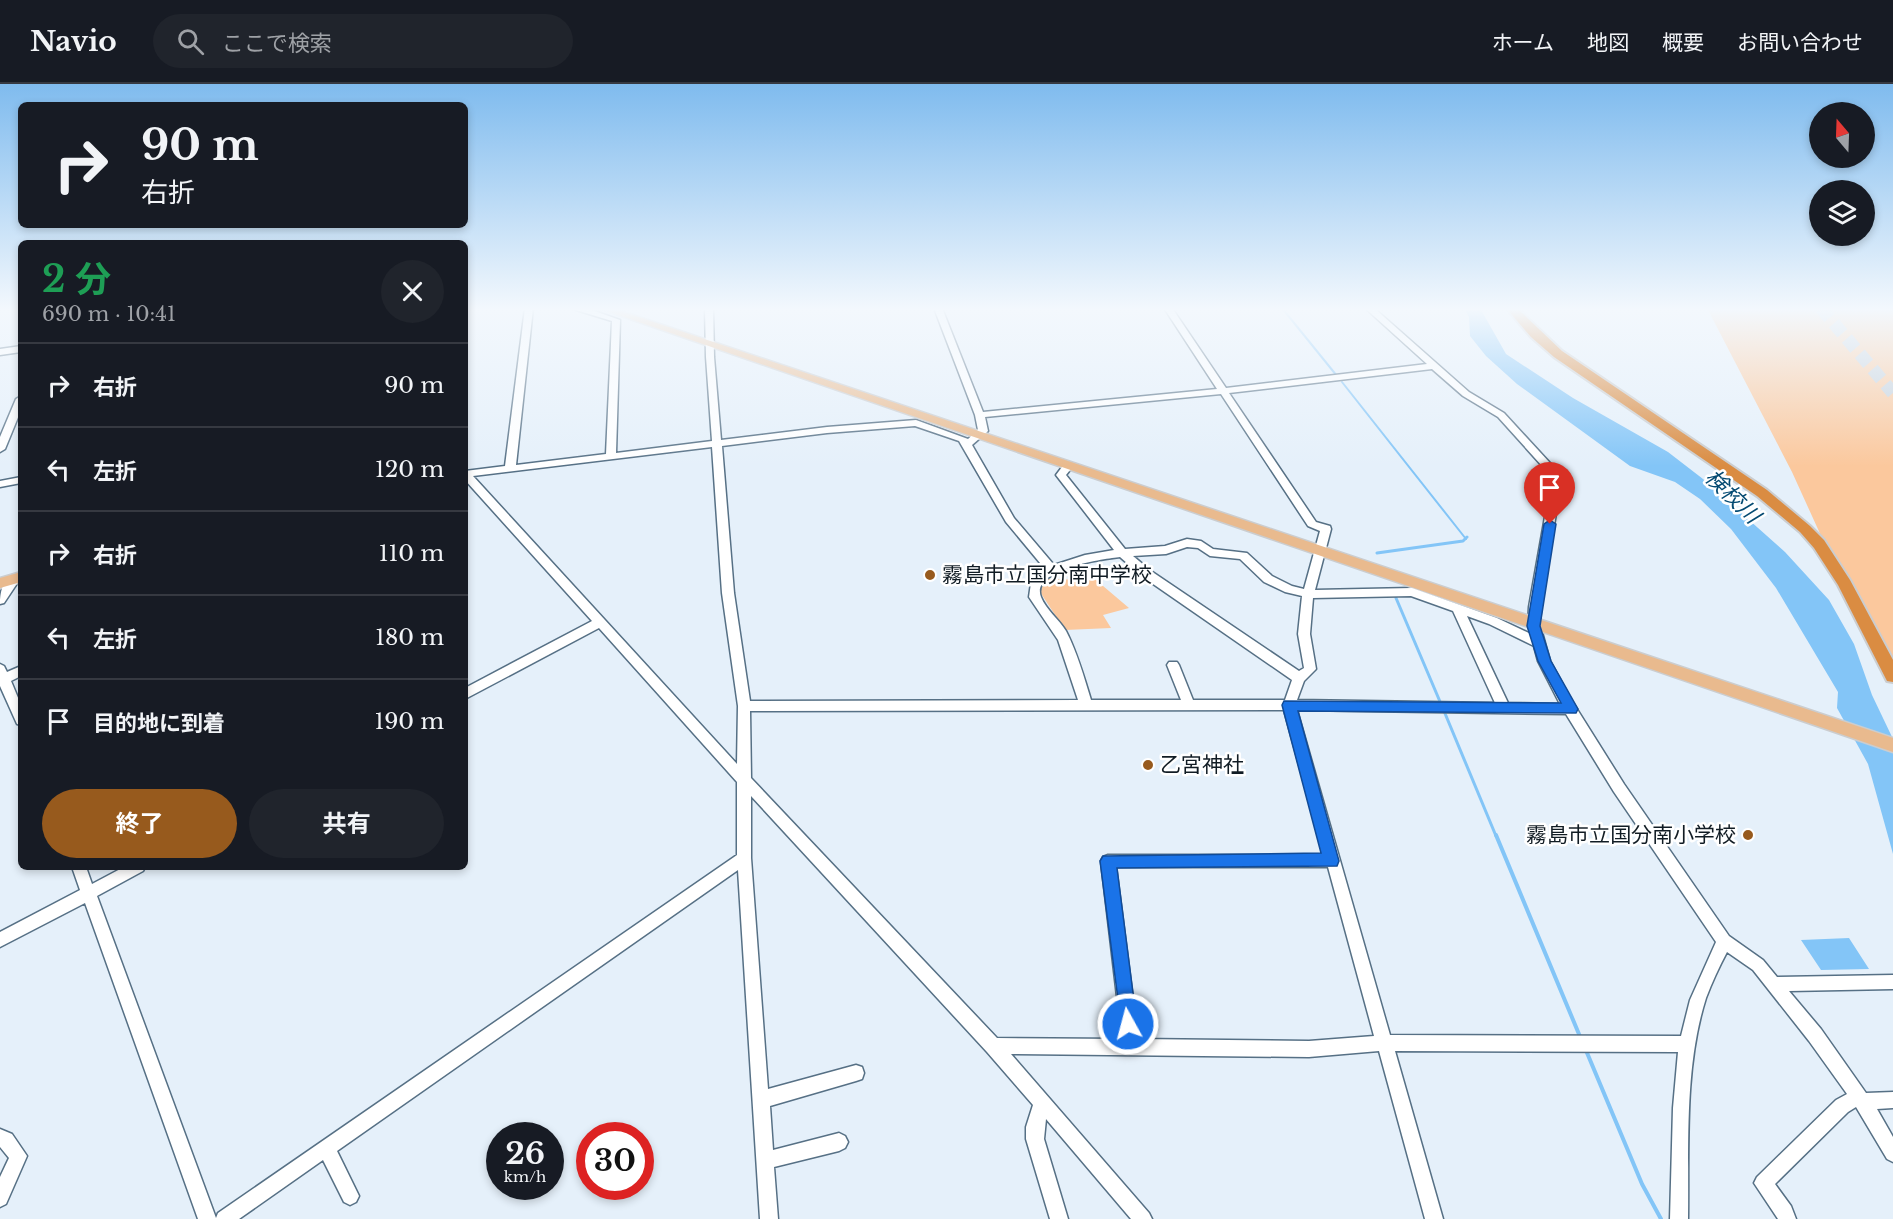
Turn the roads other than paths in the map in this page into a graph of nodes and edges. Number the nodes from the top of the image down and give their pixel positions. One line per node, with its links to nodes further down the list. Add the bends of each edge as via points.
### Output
1 (523, 361): 19 (street)
2 (615, 361): 17 (street)
3 (711, 361): 14 (street)
4 (760, 361): 13 (main road)
5 (959, 361): 12 (street)
6 (1202, 361): 10 (street)
7 (1428, 361): 9 (street)
8 (1568, 361): 37 (highway, via 1762,493 1804,528 1841,577)
9 (1434, 366): 10 (street); 32 (street, via 1466,394 1501,415 1557,476)
10 (1222, 392): 12 (street); 24 (street, via 1311,524 1326,530)
11 (18, 406): 16 (street)
12 (980, 415): 13 (street, via 983,431)
13 (978, 435): 15 (street); 18 (main road)
14 (718, 442): 15 (street, via 916,423 963,439); 17 (street); 42 (street, via 728,593)
15 (967, 444): 26 (street, via 1010,520)
16 (0, 449)
17 (611, 457): 19 (street)
18 (1069, 465): 24 (main road); 25 (street, via 1061,475)
19 (510, 469): 20 (street)
20 (468, 474)
21 (468, 477): 31 (street)
22 (18, 481): 23 (street)
23 (0, 484)
24 (1319, 552): 28 (street); 32 (main road)
25 (1122, 553): 26 (street); 28 (street, via 1166,550 1187,543 1201,545 1210,552 1243,556 1268,579); 38 (street)
26 (1051, 569): 43 (street, via 1034,593 1060,630)
27 (12, 580): 29 (street)
28 (1309, 594): 30 (street, via 1412,592); 38 (street, via 1302,627 1303,650 1310,669)
29 (0, 600)
30 (1458, 610): 33 (street, via 1493,621); 44 (street)
31 (599, 623): 39 (street); 48 (street)
32 (1534, 626): 33 (street); 47 (main road)
33 (1538, 643): 45 (street)
34 (1173, 665): 40 (street)
35 (18, 672): 36 (street)
36 (2, 676): 46 (street)
37 (1893, 676)
38 (1299, 678): 41 (street)
39 (468, 692)
40 (1189, 705): 41 (street); 43 (street)
41 (1289, 705): 44 (street); 50 (street)
42 (744, 706): 43 (street); 48 (street)
43 (1086, 706)
44 (1504, 708): 45 (street)
45 (1571, 709): 55 (street, via 1619,788)
46 (18, 713)
47 (1893, 745)
48 (746, 782): 49 (street); 60 (street)
49 (744, 858): 64 (street); 69 (street)
50 (1331, 861): 58 (street); 61 (street, via 1108,861)
51 (80, 870): 53 (street)
52 (132, 870): 53 (street)
53 (90, 893): 54 (street); 74 (street)
54 (0, 940)
55 (1724, 941): 57 (street, via 1752,960); 59 (street, via 1698,1001)
56 (1893, 982): 57 (street)
57 (1775, 984): 63 (street)
58 (1384, 1043): 59 (street); 61 (street, via 1309,1049); 79 (street)
59 (1689, 1044): 80 (street)
60 (993, 1046): 61 (street); 66 (street)
61 (1131, 1047)
62 (856, 1073): 64 (street)
63 (1860, 1099): 65 (street); 70 (street); 81 (street, via 1842,1106 1763,1183)
64 (760, 1100): 71 (street)
65 (1893, 1100)
66 (1042, 1102): 77 (street, via 1035,1139); 78 (street)
67 (0, 1138): 73 (street, via 18,1156)
68 (839, 1142): 71 (street)
69 (326, 1148): 72 (street); 75 (street)
70 (1893, 1153)
71 (764, 1161): 76 (street)
72 (350, 1196)
73 (0, 1198)
74 (207, 1219)
75 (224, 1219)
76 (769, 1219)
77 (1059, 1219)
78 (1143, 1219)
79 (1434, 1219)
80 (1679, 1219)
81 (1787, 1219)

